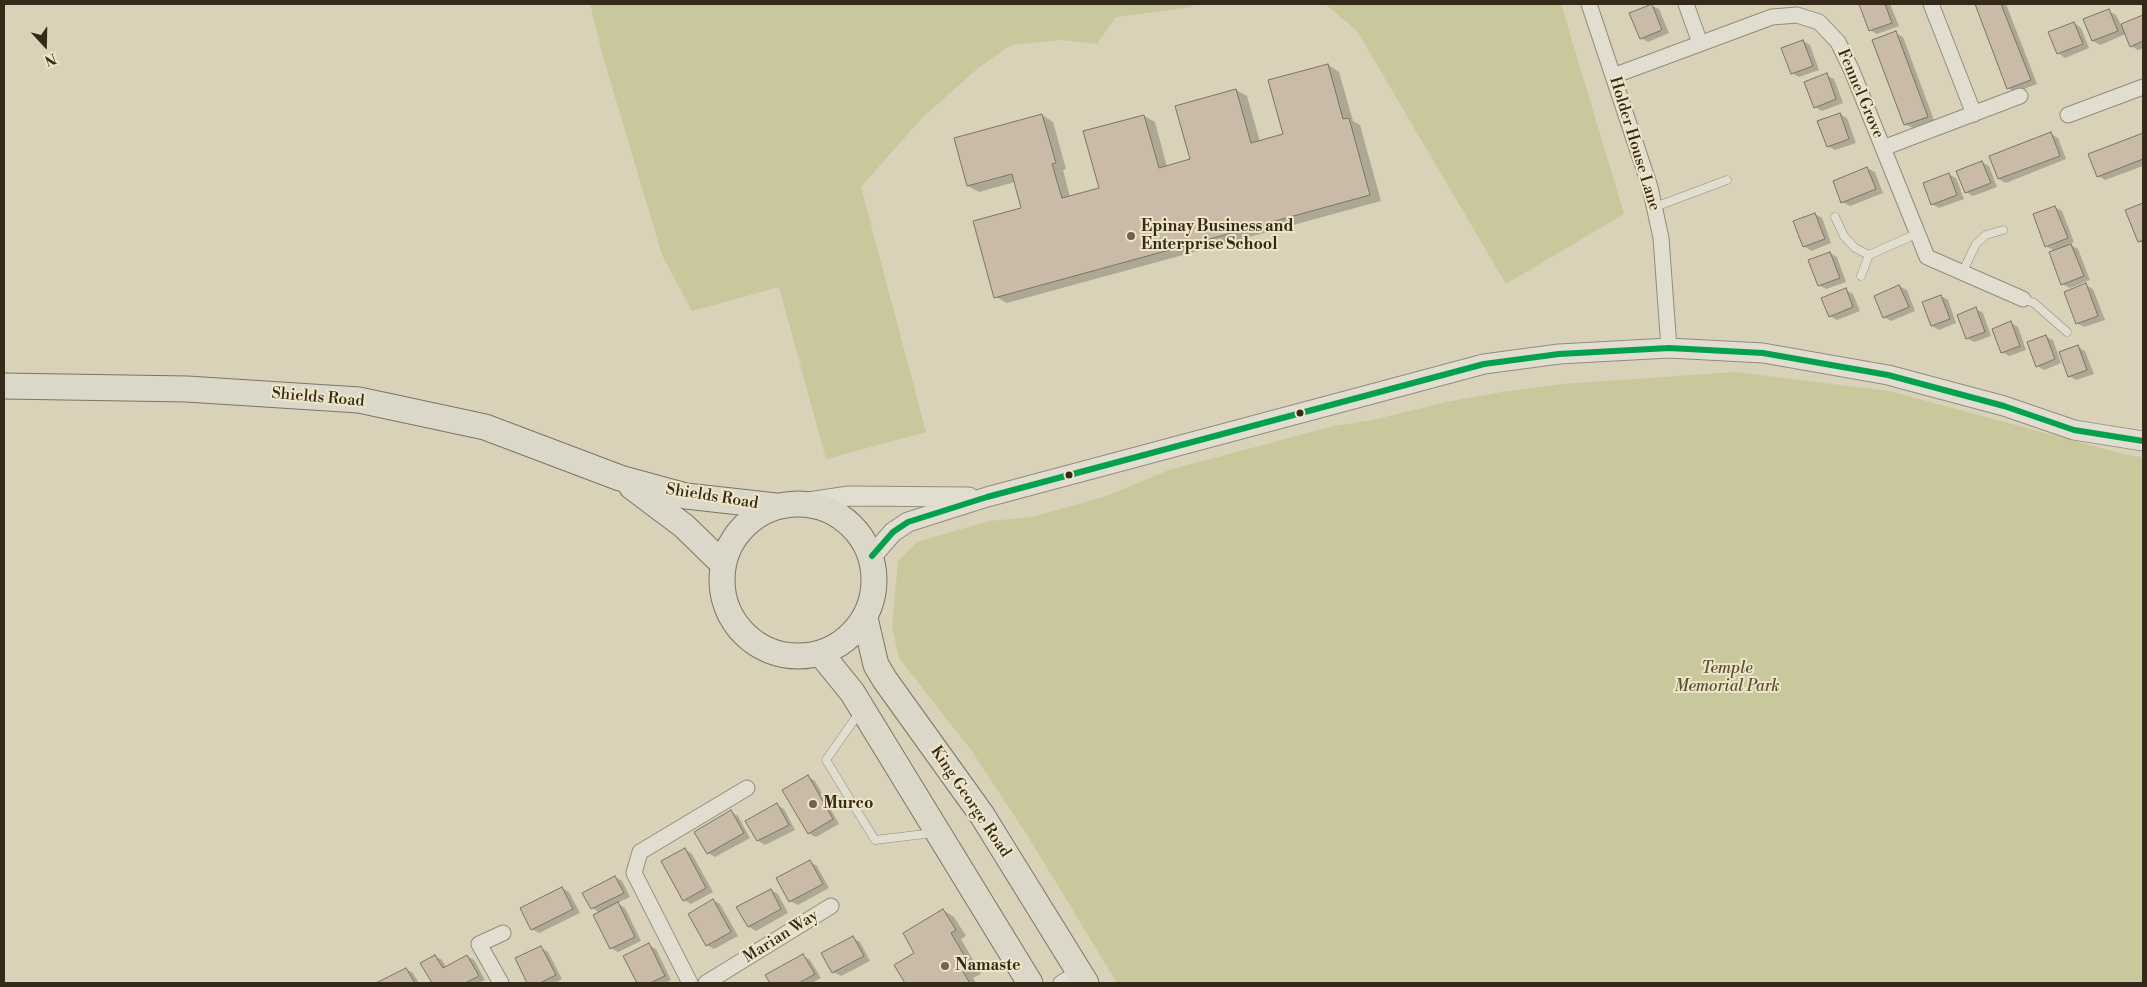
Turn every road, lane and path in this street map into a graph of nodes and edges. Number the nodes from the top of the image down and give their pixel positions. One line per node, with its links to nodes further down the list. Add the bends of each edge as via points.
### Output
1 (1589, 4): 5 (street, Holder House Lane)
2 (1686, 4): 4 (street)
3 (1931, 4): 8 (street)
4 (1700, 43): 5 (street, Fennel Grove); 10 (street, Fennel Grove, via 1772,17 1797,15 1819,22 1838,42)
5 (1613, 76): 12 (street, Holder House Lane)
6 (2143, 87): 9 (street)
7 (2020, 96): 8 (street, Fennel Grove)
8 (1974, 114): 10 (street, Fennel Grove)
9 (2068, 115)
10 (1883, 148): 15 (street, Fennel Grove)
11 (1727, 180): 12 (lane)
12 (1654, 207): 21 (street, Holder House Lane, via 1660,238)
13 (1835, 217): 16 (lane, via 1844,236)
14 (2003, 230): 17 (lane, via 1986,235 1976,244)
15 (1916, 234): 16 (lane); 17 (street, Fennel Grove, via 1927,257)
16 (1869, 255): 18 (lane)
17 (1962, 273): 19 (street, Fennel Grove)
18 (1861, 276)
19 (2022, 299): 20 (lane, via 2034,303)
20 (2067, 332)
21 (1669, 348): 23 (street, via 1763,352 1827,362 1942,388 2074,430); 25 (street, via 1559,354 1484,364)
22 (4, 386): 24 (highway, Shields Road, via 187,389 359,400 485,427)
23 (2143, 441)
24 (620, 478): 27 (highway, Shields Road, via 686,496); 29 (highway, Shields Road, via 684,526)
25 (987, 497): 26 (street, via 849,496); 28 (street, via 908,522 893,532)
26 (802, 503): 27 (highway); 28 (highway, via 825,508 845,519 861,535)
27 (776, 506): 29 (highway, via 757,515 742,528 730,544)
28 (872, 556): 30 (highway, via 873,598)
29 (723, 564): 31 (highway, via 722,590 730,616 746,636 768,651 794,657)
30 (865, 618): 31 (highway, via 854,634); 37 (highway, King George Road, via 876,665 982,814)
31 (821, 654): 32 (highway)
32 (862, 709): 34 (highway); 34 (lane, via 826,760 875,840)
33 (747, 788): 39 (street, via 640,852 634,873)
34 (938, 833): 41 (highway)
35 (831, 906): 40 (street, Marian Way)
36 (503, 932): 38 (street, via 479,944)
37 (1076, 980)
38 (501, 983)
39 (690, 983)
40 (706, 983)
41 (1030, 983)

